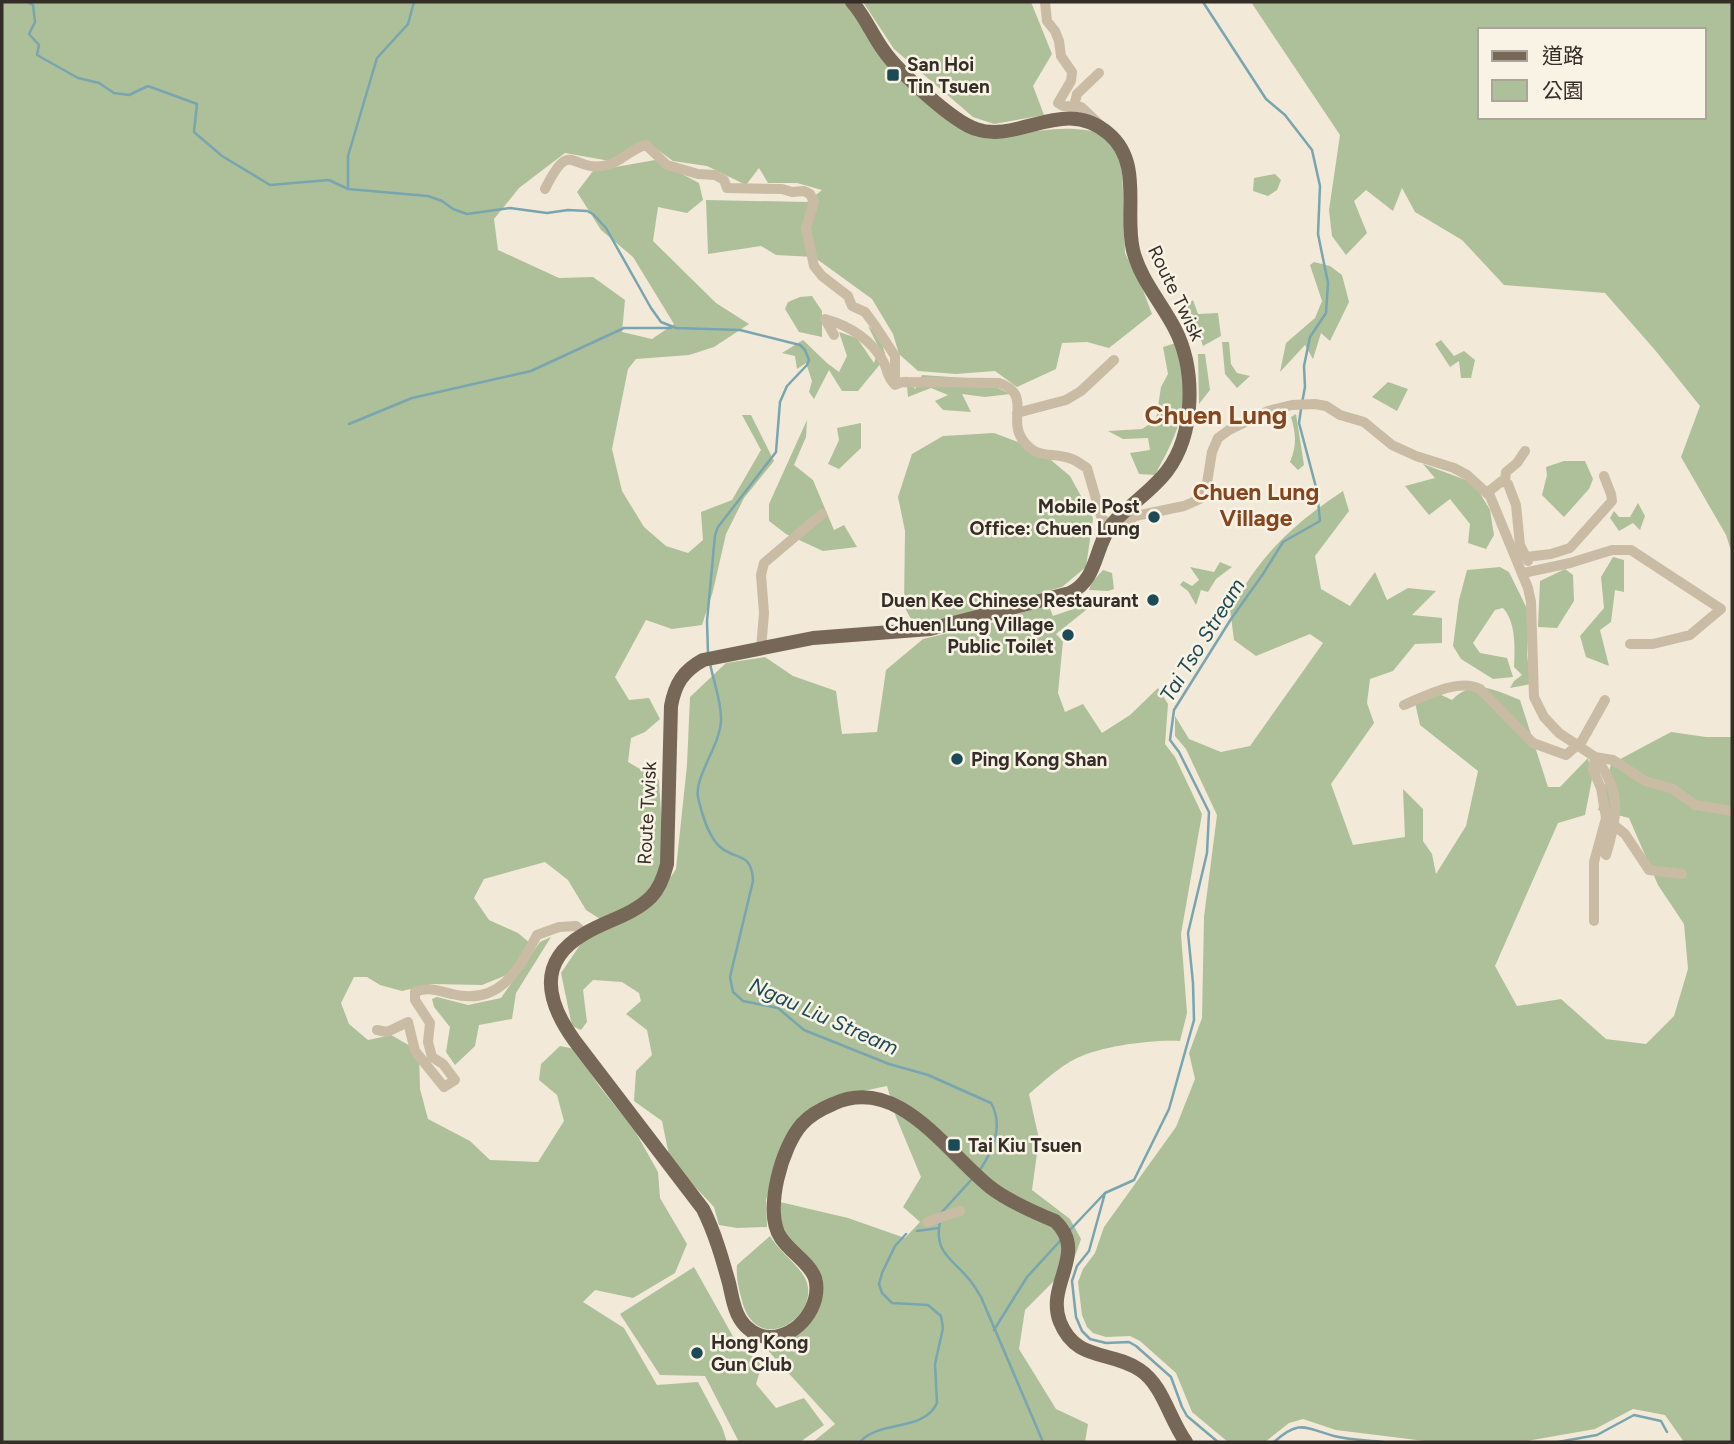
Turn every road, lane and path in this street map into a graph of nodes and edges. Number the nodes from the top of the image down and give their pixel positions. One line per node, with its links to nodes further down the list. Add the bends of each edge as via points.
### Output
1 (852, 2): 5 (main road, via 893,61 970,127 994,132 1074,119)
2 (1045, 2): 4 (street, via 1047,21 1072,72 1058,103)
3 (1099, 73): 4 (street, via 1077,94)
4 (1074, 106): 5 (street, via 1087,110)
5 (1107, 132): 16 (main road, Route Twisk, via 1128,165 1133,252 1180,340 1188,390 1186,428 1175,458)
6 (545, 189): 9 (street, via 556,167 566,160 610,165 635,147 646,145 667,165 715,175 727,188 782,188 810,194 814,202 806,228 814,266 874,324 895,356)
7 (834, 335): 9 (street, via 825,319 859,332 881,357 887,377)
8 (1114, 360): 10 (street, via 1066,400)
9 (895, 385): 10 (street, via 999,383 1014,391)
10 (1017, 413): 16 (street, via 1020,436 1034,453 1073,460 1087,468)
11 (1525, 451): 13 (street, via 1506,472)
12 (1604, 476): 17 (street, via 1612,501 1576,543 1562,552)
13 (1505, 481): 14 (street); 17 (street, via 1516,505 1520,545)
14 (1488, 492): 16 (street, via 1454,468 1392,445 1364,422 1326,406 1292,405 1268,411 1218,438 1200,499 1135,516 1121,527); 18 (street)
15 (822, 514): 20 (street, via 764,563)
16 (1109, 528): 20 (main road, Route Twisk, via 1087,581 1066,595 930,629 821,637)
17 (1526, 557): 18 (street)
18 (1528, 572): 19 (street, via 1602,552 1631,550 1721,609 1690,635); 23 (street, via 1534,697 1544,717)
19 (1630, 644)
20 (761, 649): 30 (main road, Route Twisk, via 703,660 682,676 673,695 663,879 637,907)
21 (1605, 700): 23 (street)
22 (1404, 705): 23 (street, via 1470,684 1533,743 1566,755)
23 (1576, 746): 24 (street)
24 (1595, 757): 25 (street, via 1613,760 1695,805); 26 (street, via 1593,770)
25 (1732, 811)
26 (1610, 822): 27 (street); 28 (street, via 1625,834 1649,870); 29 (street, via 1594,862)
27 (1606, 855)
28 (1682, 874)
29 (1594, 921)
30 (584, 933): 31 (street, via 576,926 537,935 525,958 494,993 469,998 428,987 415,992 430,1023 432,1057 455,1080 444,1087 415,1051 408,1022 387,1032); 34 (main road, Route Twisk, via 555,964 551,990 556,1013 703,1209 738,1317 753,1332 771,1337 791,1332 804,1320 814,1300 814,1277 778,1234 773,1210 794,1134 812,1115 849,1098 879,1098 917,1120 994,1190 1062,1227 1069,1256 1059,1284 1060,1323 1076,1345 1091,1354 1144,1372)
31 (377, 1030)
32 (960, 1211): 33 (street)
33 (927, 1222)
34 (1186, 1442)

